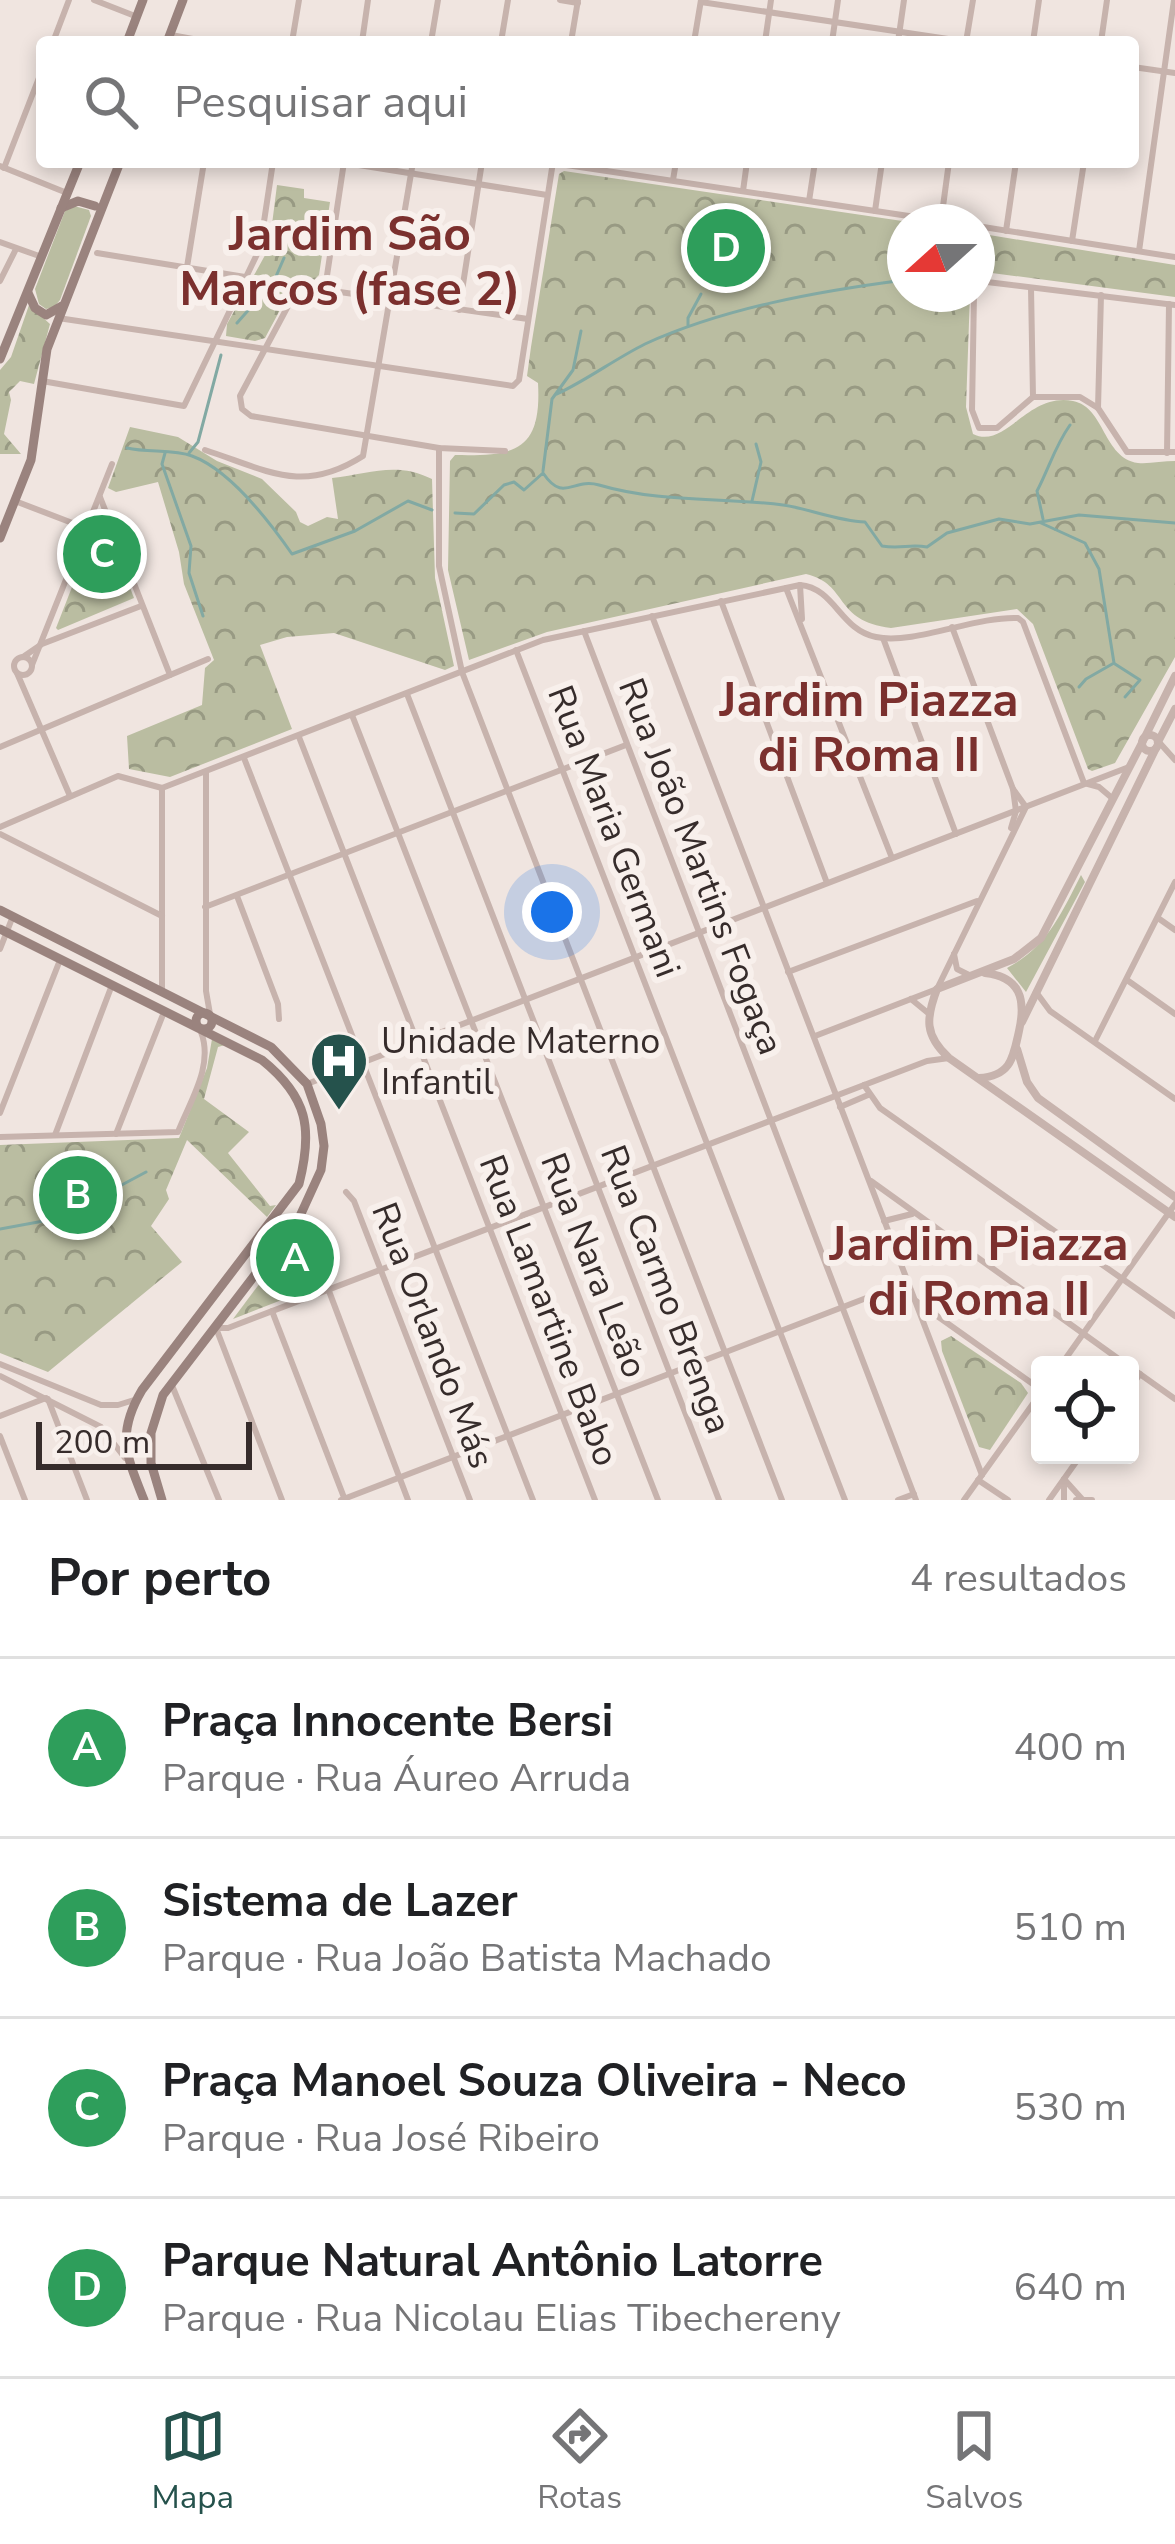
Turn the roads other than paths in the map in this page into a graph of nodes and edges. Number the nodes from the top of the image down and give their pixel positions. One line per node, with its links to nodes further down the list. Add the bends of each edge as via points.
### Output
1 (69, 0): 23 (street)
2 (94, 0): 20 (street)
3 (143, 0): 20 (main road)
4 (183, 0): 25 (main road)
5 (299, 0): 26 (street)
6 (368, 0): 27 (street)
7 (438, 0): 28 (street)
8 (508, 0): 29 (street)
9 (560, 0): 17 (street)
10 (772, 0): 19 (street)
11 (838, 0): 21 (street)
12 (904, 0): 22 (street)
13 (973, 0): 36 (street)
14 (1039, 0): 37 (street)
15 (1107, 0): 38 (street)
16 (1174, 0): 40 (street)
17 (578, 1): 30 (street)
18 (701, 1): 19 (street); 31 (street)
19 (770, 12): 21 (street); 32 (street)
20 (137, 16): 24 (main road)
21 (834, 22): 22 (street); 33 (street)
22 (899, 32): 34 (street); 35 (street)
23 (55, 36)
24 (129, 36)
25 (169, 36)
26 (293, 36)
27 (363, 36)
28 (432, 36)
29 (502, 36)
30 (572, 36)
31 (695, 36)
32 (766, 36)
33 (833, 36)
34 (899, 36)
35 (926, 36)
36 (968, 36)
37 (1034, 36)
38 (1102, 36)
39 (1139, 68): 40 (street)
40 (1163, 71): 41 (street); 80 (street)
41 (1175, 73)
42 (36, 85): 43 (street)
43 (2, 167): 65 (street)
44 (77, 168): 65 (main road)
45 (118, 168): 73 (main road)
46 (203, 168): 85 (street)
47 (272, 168): 86 (street, via 260,248)
48 (341, 168): 90 (street)
49 (380, 168): 61 (street)
50 (411, 168): 61 (street)
51 (481, 168): 63 (street)
52 (552, 168): 66 (street)
53 (588, 168): 62 (street)
54 (675, 168): 62 (street)
55 (746, 168): 64 (street)
56 (814, 168): 67 (street)
57 (881, 168): 71 (street)
58 (949, 168): 68 (street)
59 (1015, 168): 75 (street)
60 (1083, 168): 76 (street)
61 (411, 173): 63 (street); 93 (street)
62 (673, 180): 64 (street)
63 (478, 184): 66 (street); 95 (street)
64 (742, 191): 67 (street)
65 (67, 193): 69 (main road); 70 (main road)
66 (547, 195): 98 (street)
67 (809, 201): 71 (street)
68 (946, 204)
69 (94, 206): 70 (main road); 73 (main road)
70 (61, 208): 83 (main road)
71 (875, 211): 72 (street)
72 (887, 213)
73 (96, 222): 78 (main road)
74 (995, 229): 75 (street)
75 (1006, 231): 76 (street)
76 (1072, 241): 80 (street)
77 (0, 242): 79 (street)
78 (88, 244): 81 (street); 84 (main road)
79 (16, 249): 83 (street); 87 (street)
80 (1139, 250): 82 (street)
81 (98, 253): 84 (street); 85 (street)
82 (1175, 256)
83 (42, 257): 91 (main road)
84 (82, 257): 97 (main road)
85 (187, 267): 86 (street)
86 (244, 277): 99 (street)
87 (0, 281)
88 (995, 282): 89 (street)
89 (1031, 288): 92 (street); 104 (street)
90 (325, 289): 93 (street); 100 (street, via 300,288)
91 (28, 293): 97 (main road, via 38,311); 101 (main road)
92 (1101, 295): 94 (street); 105 (street)
93 (391, 300): 95 (street); 102 (street)
94 (1172, 304): 110 (street)
95 (459, 310): 98 (street)
96 (974, 312): 104 (street, via 976,424 997,428)
97 (55, 313): 99 (street); 103 (main road)
98 (528, 320): 102 (street, via 513,386)
99 (212, 341): 100 (street); 103 (street, via 184,406)
100 (264, 350): 102 (street); 106 (street, via 239,396 242,409)
101 (0, 359)
102 (379, 369): 106 (street)
103 (42, 381): 113 (main road, via 31,460)
104 (1033, 397): 105 (street, via 1080,397)
105 (1098, 408): 110 (street, via 1127,452)
106 (369, 436): 107 (street); 108 (street, via 356,460 306,479)
107 (439, 448): 109 (street); 132 (street, via 439,566)
108 (205, 450)
109 (505, 451)
110 (1171, 453)
111 (112, 464): 112 (street)
112 (100, 496): 114 (street); 119 (street)
113 (15, 501): 114 (street); 115 (main road)
114 (88, 530): 125 (street)
115 (0, 538)
116 (800, 585): 117 (street); 121 (street); 124 (street, via 822,590 846,622)
117 (785, 586): 118 (street); 121 (street)
118 (721, 601): 120 (street); 169 (street)
119 (141, 606): 125 (street); 133 (street)
120 (652, 616): 123 (street); 173 (street)
121 (802, 623): 166 (street)
122 (952, 627): 124 (street); 150 (street, via 1018,618); 152 (street)
123 (584, 631): 126 (street); 142 (street, Rua João Martins Fogaça)
124 (883, 638): 163 (street)
125 (42, 644): 127 (street); 130 (street)
126 (516, 650): 132 (street); 148 (street, Rua Maria Germani)
127 (23, 657): 130 (street); 131 (street)
128 (208, 659): 133 (street)
129 (1, 661): 131 (street)
130 (31, 669): 131 (street); 136 (street)
131 (16, 671): 136 (street)
132 (462, 672): 135 (street); 153 (street)
133 (170, 675): 139 (street)
134 (1175, 676): 141 (street)
135 (407, 694): 138 (street); 158 (street, Rua Carmo Brenga)
136 (29, 695): 139 (street)
137 (1175, 709): 143 (street)
138 (352, 715): 140 (street); 162 (street, Rua Nara Leão)
139 (44, 728): 144 (street); 154 (street)
140 (298, 736): 145 (street); 165 (street, Rua Lamartine Babo)
141 (1143, 740): 143 (street, via 1151,736); 147 (street)
142 (626, 745): 148 (street); 181 (street, Rua João Martins Fogaça)
143 (1156, 746): 146 (street); 156 (street)
144 (0, 747)
145 (244, 758): 149 (street); 167 (street)
146 (1173, 758)
147 (1129, 767): 150 (street); 155 (street)
148 (562, 769): 153 (street); 185 (street, Rua Maria Germani)
149 (206, 772): 151 (street); 172 (street)
150 (1084, 783): 155 (street); 157 (street)
151 (162, 788): 154 (street, via 124,775); 177 (street)
152 (1012, 789): 157 (street); 159 (street)
153 (507, 790): 158 (street); 189 (street)
154 (70, 796): 161 (street)
155 (1114, 799): 156 (street); 188 (street, via 1048,930 1024,954)
156 (1131, 799): 194 (street)
157 (1026, 807): 159 (street); 164 (street)
158 (452, 811): 162 (street); 195 (street, Rua Carmo Brenga)
159 (1016, 811): 160 (street); 164 (street)
160 (990, 820): 163 (street); 164 (street)
161 (0, 830): 177 (street)
162 (398, 832): 165 (street); 204 (street, Rua Nara Leão)
163 (956, 833): 166 (street)
164 (1007, 840): 171 (street)
165 (344, 853): 167 (street); 207 (street, Rua Lamartine Babo)
166 (892, 858): 169 (street)
167 (292, 877): 170 (street); 213 (street)
168 (1175, 882): 178 (street)
169 (827, 884): 173 (street)
170 (237, 896): 172 (street); 203 (street)
171 (980, 899): 175 (street); 182 (street)
172 (205, 907): 200 (street)
173 (764, 908): 181 (street); 187 (street)
174 (0, 910): 176 (main road)
175 (945, 912): 182 (street); 187 (street)
176 (13, 916): 180 (street); 193 (main road)
177 (162, 916): 193 (street)
178 (1158, 918): 179 (street); 190 (street)
179 (1175, 930)
180 (3, 931): 183 (street); 186 (main road)
181 (698, 932): 185 (street); 223 (street, Rua João Martins Fogaça)
182 (962, 934): 184 (street)
183 (0, 950)
184 (954, 951): 188 (street, via 960,972); 192 (street)
185 (634, 956): 189 (street); 227 (street, Rua Maria Germani)
186 (60, 959): 191 (main road); 222 (street)
187 (788, 972): 206 (street)
188 (984, 973): 192 (street); 205 (street, via 1017,988)
189 (580, 978): 195 (street); 228 (street)
190 (1127, 980): 202 (street); 208 (street)
191 (112, 985): 199 (main road); 225 (street)
192 (937, 989): 196 (street); 201 (street)
193 (161, 990): 200 (main road)
194 (1036, 992): 197 (street); 198 (street)
195 (525, 999): 204 (street); 230 (street, Rua Carmo Brenga)
196 (911, 999): 201 (street); 206 (street)
197 (1029, 1007): 198 (street); 205 (street)
198 (1050, 1011): 208 (street)
199 (164, 1012): 200 (main road); 224 (street)
200 (201, 1012): 214 (main road); 216 (main road, via 271,1047); 224 (street, via 207,1058 178,1132)
201 (928, 1013): 209 (street)
202 (1175, 1014)
203 (279, 1019)
204 (471, 1020): 207 (street); 234 (street, Rua Nara Leão)
205 (1022, 1022): 210 (street)
206 (813, 1036): 218 (street)
207 (417, 1041): 213 (street); 239 (street, Rua Lamartine Babo)
208 (1095, 1041): 220 (street)
209 (934, 1043): 211 (street); 212 (street)
210 (1017, 1049): 215 (street, via 1004,1072); 235 (street, via 1038,1098)
211 (949, 1058): 212 (street); 215 (street)
212 (927, 1061): 217 (street)
213 (363, 1062): 216 (street); 242 (street)
214 (282, 1077): 216 (main road); 266 (main road, via 308,1128 299,1184)
215 (979, 1078): 235 (street)
216 (307, 1084): 237 (main road, via 324,1146)
217 (864, 1084): 218 (street); 219 (street)
218 (835, 1095): 221 (street); 223 (street)
219 (868, 1096): 221 (street); 244 (street)
220 (1175, 1099)
221 (840, 1107): 229 (street)
222 (0, 1113)
223 (770, 1120): 227 (street); 248 (street, Rua João Martins Fogaça)
224 (116, 1134): 225 (street)
225 (55, 1135): 226 (street)
226 (0, 1137)
227 (706, 1144): 228 (street); 253 (street, Rua Maria Germani)
228 (652, 1165): 230 (street); 256 (street)
229 (868, 1179): 232 (street); 233 (street)
230 (598, 1186): 234 (street); 260 (street, Rua Carmo Brenga)
231 (346, 1192): 243 (street, Rua Orlando Más)
232 (876, 1201): 233 (street); 238 (street)
233 (901, 1204): 236 (street)
234 (544, 1207): 239 (street); 265 (street, Rua Nara Leão)
235 (1174, 1208): 244 (street)
236 (915, 1214): 238 (street); 254 (street)
237 (300, 1216): 240 (main road); 241 (street)
238 (884, 1222): 245 (street)
239 (489, 1228): 242 (street); 271 (street, Rua Lamartine Babo)
240 (286, 1234): 241 (street); 251 (main road)
241 (305, 1235): 246 (street)
242 (434, 1249): 243 (street); 274 (street)
243 (380, 1269): 246 (street); 276 (street, Rua Orlando Más)
244 (1123, 1278): 250 (street); 254 (street)
245 (908, 1282): 247 (street); 248 (street)
246 (327, 1290): 249 (street); 282 (street)
247 (915, 1300): 252 (street); 255 (street)
248 (843, 1307): 253 (street); 284 (street, Rua João Martins Fogaça)
249 (272, 1311): 251 (street); 291 (street)
250 (1175, 1316)
251 (216, 1328): 263 (main road); 290 (street)
252 (953, 1328): 255 (street); 264 (street)
253 (778, 1331): 256 (street); 299 (street, Rua Maria Germani)
254 (1083, 1334): 257 (street); 258 (street)
255 (932, 1343): 275 (street)
256 (725, 1352): 260 (street); 298 (street)
257 (1067, 1356)
258 (1114, 1356)
259 (0, 1364): 266 (street, via 101,1405)
260 (670, 1372): 265 (street); 297 (street, Rua Carmo Brenga)
261 (1140, 1374): 268 (street)
262 (0, 1376): 267 (street)
263 (171, 1383): 270 (main road); 289 (street)
264 (1031, 1384)
265 (616, 1394): 271 (street); 296 (street, Rua Nara Leão)
266 (137, 1398): 270 (main road); 280 (main road, via 126,1420)
267 (47, 1399): 272 (street); 280 (street, via 101,1427); 286 (street)
268 (1175, 1399)
269 (1031, 1404): 277 (street)
270 (158, 1406): 278 (main road)
271 (562, 1414): 274 (street); 295 (street, Rua Lamartine Babo)
272 (0, 1416)
273 (0, 1436): 285 (street)
274 (508, 1436): 276 (street); 294 (street)
275 (976, 1456): 277 (street); 281 (street)
276 (453, 1457): 282 (street); 293 (street, Rua Orlando Más)
277 (993, 1460): 281 (street)
278 (151, 1463): 280 (main road); 288 (main road)
279 (1075, 1464): 283 (street)
280 (131, 1467): 287 (main road)
281 (980, 1477): 301 (street); 302 (street)
282 (400, 1478): 291 (street); 292 (street)
283 (1064, 1479): 303 (street); 304 (street); 305 (street)
284 (915, 1497): 300 (street)
285 (25, 1500)
286 (87, 1500)
287 (144, 1500)
288 (162, 1500)
289 (219, 1500)
290 (282, 1500)
291 (344, 1500)
292 (408, 1500)
293 (470, 1500)
294 (533, 1500)
295 (595, 1500)
296 (658, 1500)
297 (719, 1500)
298 (782, 1500)
299 (845, 1500)
300 (898, 1500)
301 (964, 1500)
302 (1008, 1500)
303 (1049, 1500)
304 (1064, 1500)
305 (1079, 1500): 306 (street)
306 (1092, 1500)

